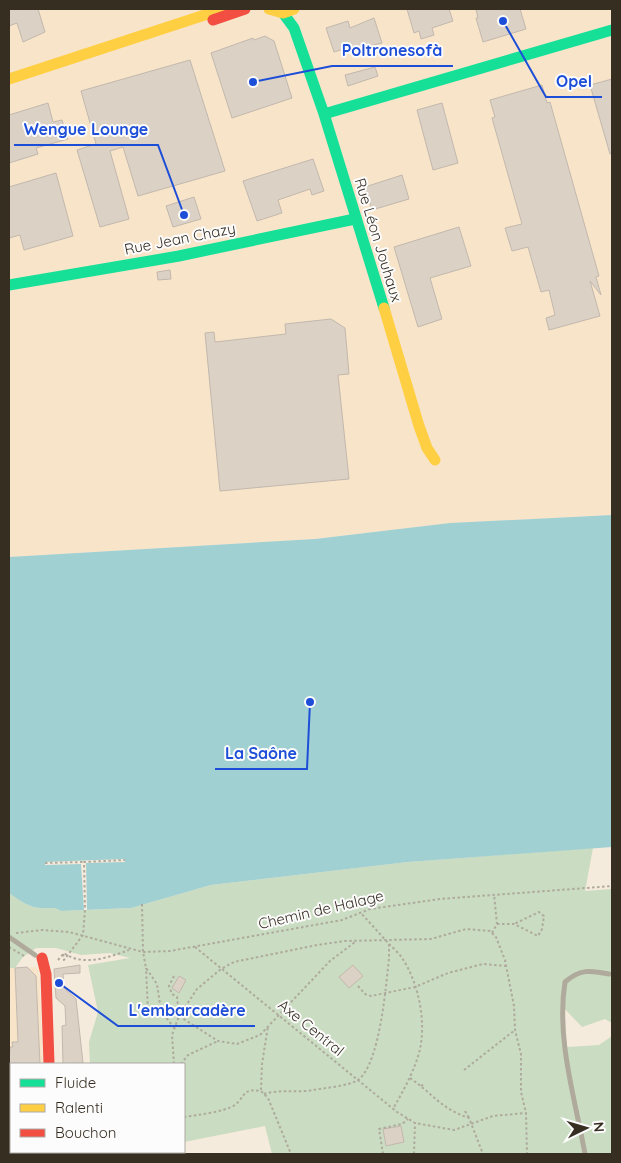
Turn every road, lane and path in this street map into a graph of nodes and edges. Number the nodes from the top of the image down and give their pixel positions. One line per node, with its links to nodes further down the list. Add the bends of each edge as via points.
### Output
1 (223, 9): 6 (street, via 146,32)
2 (245, 9): 6 (street, via 148,39)
3 (269, 9): 4 (street)
4 (291, 10): 8 (street, Rue Léon Jouhaux, via 294,28)
5 (612, 30): 8 (street)
6 (110, 47): 7 (street)
7 (9, 79)
8 (324, 114): 9 (street, Rue Léon Jouhaux)
9 (355, 219): 10 (street, Rue Jean Chazy, via 179,256); 11 (street, Rue Léon Jouhaux, via 382,294 386,318 419,426)
10 (9, 285)
11 (435, 460)
12 (125, 860): 13 (path)
13 (84, 862): 14 (path); 22 (path)
14 (45, 864)
15 (612, 886): 16 (path, Chemin de Halage)
16 (494, 894): 18 (path, Chemin de Halage, via 431,900); 19 (path)
17 (142, 904): 29 (path)
18 (361, 913): 24 (path); 27 (path, Chemin de Halage, via 342,920)
19 (497, 924): 20 (path); 21 (path)
20 (514, 924): 20 (path, via 538,936 544,916 539,912)
21 (492, 933): 24 (path, via 466,929 431,938); 34 (path)
22 (83, 935): 23 (path, Chemin de Halage, via 42,930); 28 (path, Chemin de Halage); 32 (path)
23 (9, 936): 31 (lane)
24 (385, 940): 25 (path); 26 (path)
25 (357, 941): 36 (path, via 272,954 234,962); 44 (path, via 330,961)
26 (388, 944): 40 (path, via 402,958); 41 (path)
27 (195, 947): 29 (path, Chemin de Halage); 36 (path, Axe Central)
28 (131, 949): 29 (path, Chemin de Halage); 32 (path, via 107,958 77,960)
29 (143, 952): 35 (path)
30 (63, 954): 32 (path); 32 (path, via 64,960); 33 (path)
31 (38, 956): 49 (street, via 46,974)
32 (68, 956)
33 (58, 960)
34 (506, 966): 40 (path, via 483,964 448,973); 47 (path)
35 (146, 968): 42 (path, via 148,1011); 46 (path, via 157,984 161,1011)
36 (221, 969): 43 (path, via 197,989); 44 (path, Axe Central)
37 (609, 974): 72 (lane, via 576,973 565,982 561,1004)
38 (174, 976): 43 (path, via 169,986 177,997)
39 (358, 986): 41 (path, via 371,996)
40 (415, 987): 41 (path); 53 (path, via 422,1018 420,1051)
41 (385, 993): 54 (path, via 375,1050)
42 (142, 1016)
43 (179, 1016): 46 (path); 48 (path)
44 (277, 1016): 45 (path); 54 (path, Axe Central)
45 (268, 1026): 48 (path, via 260,1036 237,1044); 57 (path)
46 (175, 1029): 50 (path, via 172,1035)
47 (515, 1030): 52 (path); 61 (path, via 521,1054 520,1092)
48 (218, 1041): 51 (path, via 188,1054)
49 (49, 1063)
50 (174, 1063)
51 (182, 1063)
52 (464, 1070)
53 (410, 1078): 56 (path); 59 (path)
54 (357, 1080): 58 (path, via 297,1093); 59 (path, Axe Central)
55 (426, 1083): 56 (path)
56 (421, 1086): 63 (path, via 437,1103)
57 (261, 1091): 58 (path); 62 (path, via 243,1094 235,1105)
58 (264, 1094): 67 (path)
59 (393, 1109): 64 (path, Axe Central)
60 (465, 1111): 63 (path)
61 (526, 1113): 66 (path, Axe Central, via 493,1116); 71 (path)
62 (185, 1117)
63 (469, 1118): 66 (path)
64 (408, 1119): 65 (path, Axe Central); 68 (path, via 402,1124 380,1129)
65 (416, 1123): 66 (path, Axe Central, via 454,1130); 69 (path)
66 (472, 1124): 70 (path)
67 (291, 1154)
68 (382, 1154)
69 (414, 1154)
70 (483, 1154)
71 (527, 1154)
72 (585, 1154)

